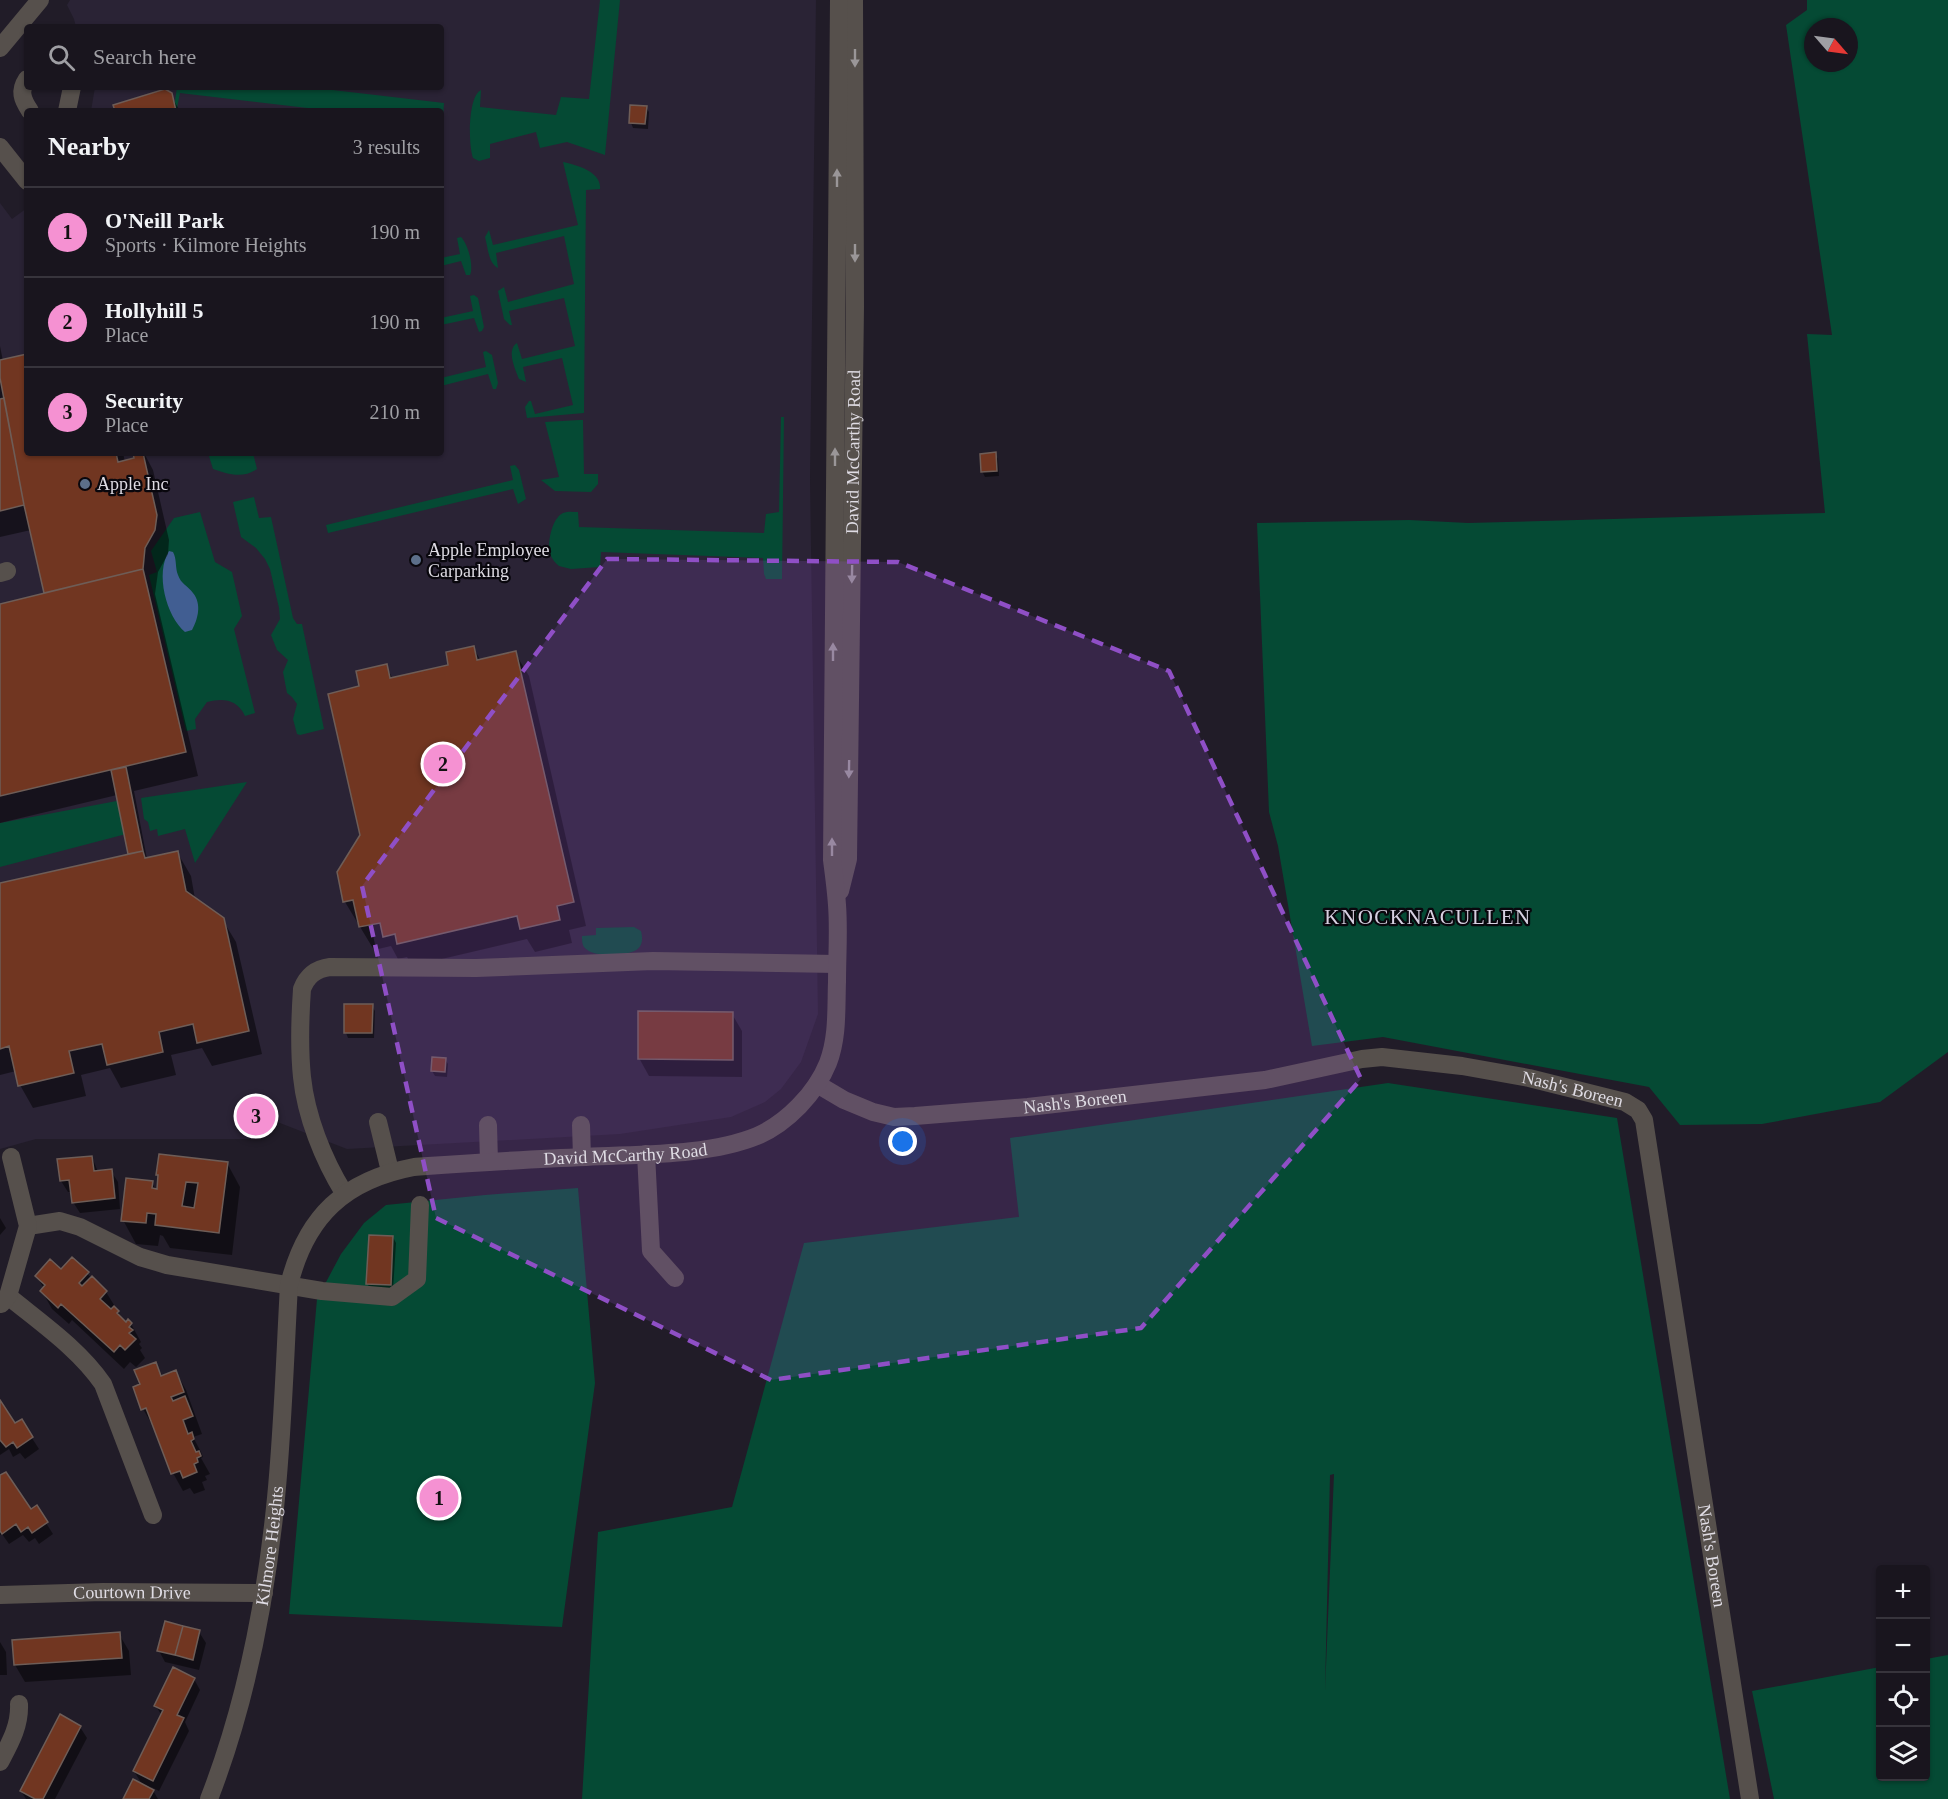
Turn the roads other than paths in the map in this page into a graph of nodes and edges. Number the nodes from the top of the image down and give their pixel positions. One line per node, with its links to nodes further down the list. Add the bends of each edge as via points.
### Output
1 (40, 0): 4 (street)
2 (839, 0): 11 (street, David McCarthy Road, one-way to 2, via 832,848)
3 (854, 0): 11 (street, David McCarthy Road, one-way to 11, via 855,306 848,860)
4 (1, 45)
5 (24, 84): 7 (street, via 21,94)
6 (71, 90): 8 (street)
7 (28, 108)
8 (68, 108)
9 (0, 147): 10 (street)
10 (24, 171)
11 (837, 905): 12 (street, David McCarthy Road)
12 (837, 964): 13 (street, David McCarthy Road, via 833,1047); 22 (street, via 653,961 316,970 302,989 301,1065 313,1125)
13 (816, 1084): 17 (street, David McCarthy Road, via 782,1121 760,1134 725,1146); 34 (street, Nash's Boreen, via 873,1112 915,1116 1265,1080 1382,1057 1529,1078 1625,1102 1638,1110 1644,1120)
14 (378, 1122): 21 (street)
15 (488, 1125): 20 (street)
16 (581, 1125): 19 (street)
17 (646, 1154): 19 (street, David McCarthy Road); 25 (street, via 651,1251)
18 (11, 1157): 24 (street)
19 (582, 1157): 20 (street, David McCarthy Road)
20 (489, 1162): 21 (street, David McCarthy Road)
21 (390, 1171): 22 (street, David McCarthy Road)
22 (344, 1193): 26 (street, David McCarthy Road, via 306,1238)
23 (420, 1205): 26 (street, via 417,1279 392,1297)
24 (28, 1226): 26 (street, via 60,1221 167,1265); 27 (street)
25 (675, 1278)
26 (289, 1285): 29 (street, Kilmore Heights, via 276,1499)
27 (4, 1300): 28 (street, via 61,1340 103,1384)
28 (153, 1515)
29 (264, 1593): 30 (street, Courtown Drive); 33 (street, Kilmore Heights, via 232,1730)
30 (0, 1595)
31 (19, 1704): 32 (street, via 16,1731)
32 (0, 1762)
33 (209, 1799)
34 (1750, 1799)

